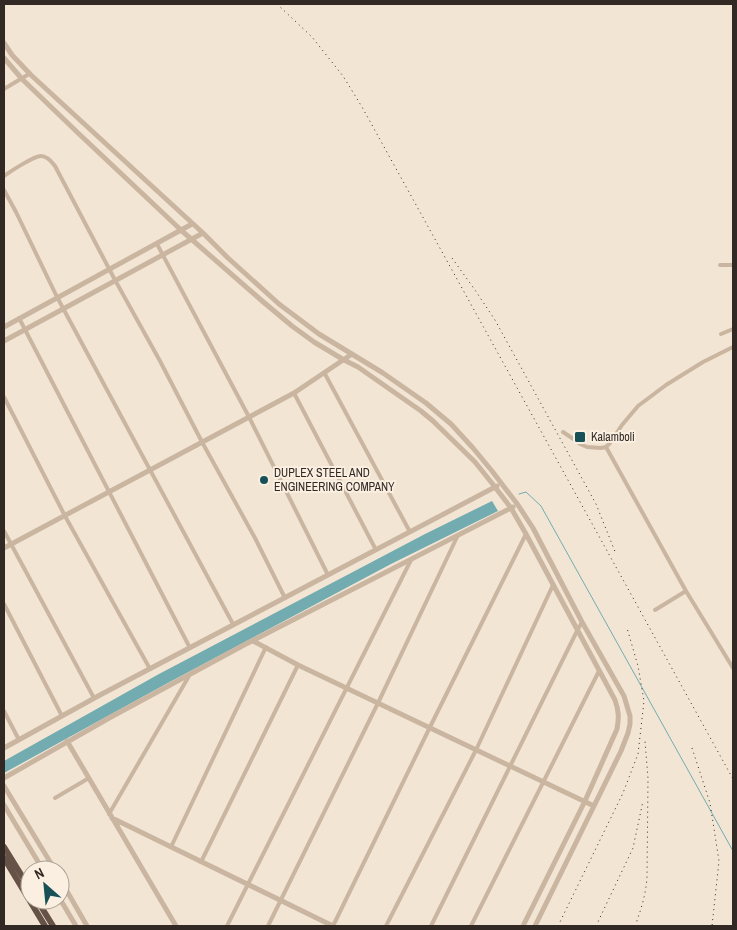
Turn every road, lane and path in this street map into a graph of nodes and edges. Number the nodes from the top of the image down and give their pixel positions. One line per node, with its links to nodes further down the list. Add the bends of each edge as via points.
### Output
1 (4, 42): 3 (street)
2 (4, 58): 4 (street)
3 (29, 74): 4 (street); 8 (street)
4 (22, 79): 5 (street); 9 (street)
5 (4, 89)
6 (4, 176): 16 (street, via 35,158 42,156 51,160)
7 (4, 190): 18 (street)
8 (192, 224): 9 (street); 10 (street)
9 (182, 230): 11 (street); 12 (street)
10 (203, 233): 11 (street); 27 (street, via 278,304)
11 (192, 239): 13 (street); 28 (street, via 292,326)
12 (157, 244): 13 (street); 16 (street)
13 (163, 254): 17 (street); 32 (street)
14 (720, 265): 15 (street)
15 (733, 265)
16 (109, 270): 17 (street); 18 (street)
17 (115, 280): 19 (street); 34 (street)
18 (57, 297): 19 (street); 20 (street)
19 (63, 308): 23 (street); 36 (street)
20 (19, 318): 21 (street); 23 (street)
21 (4, 326)
22 (733, 328): 24 (street)
23 (25, 329): 25 (street); 39 (street)
24 (721, 334)
25 (4, 341)
26 (733, 347): 35 (street, via 703,362 638,406)
27 (352, 354): 28 (street); 37 (street, via 426,403 451,424)
28 (344, 360): 29 (street); 38 (street, via 421,411 475,462)
29 (325, 374): 30 (street); 44 (street)
30 (294, 393): 32 (street); 49 (street)
31 (4, 397): 42 (street)
32 (249, 417): 34 (street); 51 (street)
33 (563, 432): 35 (street, via 587,447)
34 (202, 442): 36 (street); 54 (street)
35 (606, 447): 53 (street)
36 (150, 470): 39 (street); 58 (street)
37 (503, 484): 38 (street); 40 (street)
38 (496, 488): 41 (street); 44 (street)
39 (108, 492): 42 (street); 61 (street)
40 (518, 505): 41 (street); 57 (street)
41 (509, 506): 45 (street); 46 (street)
42 (65, 516): 47 (street); 65 (street)
43 (4, 531): 47 (street)
44 (410, 532): 49 (street)
45 (526, 534): 52 (street); 73 (street)
46 (458, 535): 50 (street); 70 (street)
47 (11, 544): 48 (street); 69 (street)
48 (4, 548)
49 (376, 550): 51 (street)
50 (411, 559): 60 (street); 68 (street)
51 (328, 575): 54 (street)
52 (553, 584): 59 (street); 77 (street)
53 (686, 592): 56 (street); 64 (street)
54 (285, 598): 58 (street)
55 (4, 604): 72 (street)
56 (655, 610)
57 (582, 622): 59 (street); 86 (street, via 624,696 630,716 621,751)
58 (233, 624): 61 (street)
59 (577, 631): 66 (street); 78 (street)
60 (253, 640): 62 (street); 67 (street)
61 (190, 648): 65 (street)
62 (266, 648): 63 (street); 88 (street)
63 (298, 665): 68 (street); 93 (street)
64 (733, 668)
65 (150, 669): 69 (street)
66 (599, 671): 81 (street); 84 (street, via 615,700 619,718)
67 (188, 676): 75 (street); 87 (street)
68 (346, 688): 70 (street); 95 (street)
69 (94, 698): 72 (street)
70 (378, 703): 73 (street); 97 (street)
71 (4, 711): 74 (street)
72 (62, 716): 74 (street)
73 (430, 728): 77 (street); 107 (street)
74 (19, 740): 76 (street)
75 (67, 742): 79 (street); 80 (street)
76 (4, 748)
77 (476, 750): 78 (street); 108 (street)
78 (509, 765): 81 (street); 109 (street)
79 (4, 778)
80 (89, 778): 83 (street); 87 (street)
81 (544, 782): 84 (street); 110 (street)
82 (4, 786): 92 (street)
83 (55, 798)
84 (585, 801): 86 (street); 111 (street)
85 (4, 805): 91 (street)
86 (594, 806): 112 (street)
87 (111, 816): 88 (street); 104 (street)
88 (171, 847): 93 (street)
89 (4, 848): 94 (highway)
90 (4, 858): 100 (highway)
91 (37, 860)
92 (49, 860)
93 (201, 862): 95 (street)
94 (20, 873)
95 (247, 884): 97 (street); 105 (street)
96 (70, 896): 103 (street)
97 (280, 900): 106 (street); 107 (street)
98 (43, 910): 101 (highway)
99 (67, 910): 102 (street)
100 (45, 926)
101 (53, 926)
102 (76, 926)
103 (87, 926)
104 (176, 926)
105 (227, 926)
106 (268, 926)
107 (333, 926)
108 (386, 926)
109 (431, 926)
110 (471, 926)
111 (523, 926)
112 (535, 926)

